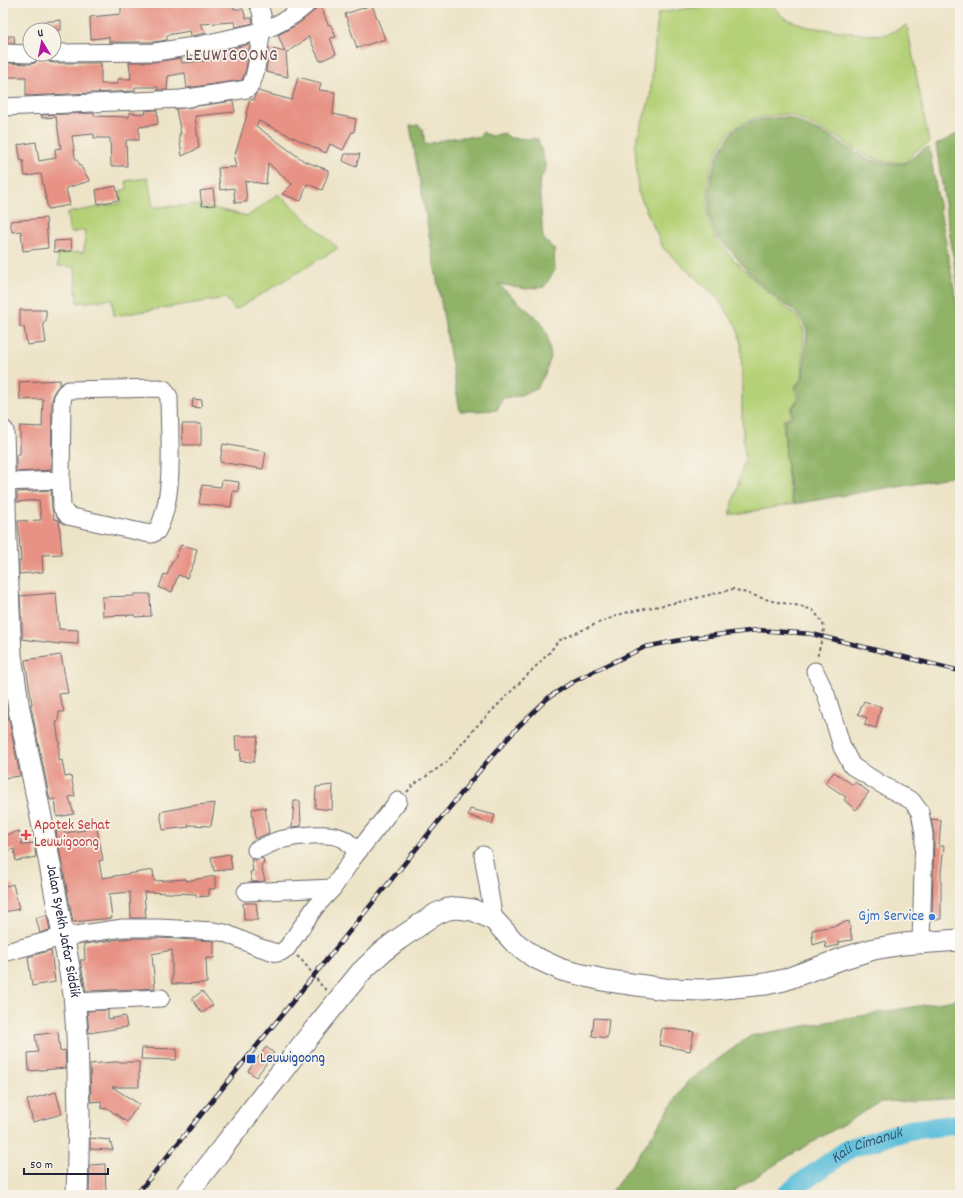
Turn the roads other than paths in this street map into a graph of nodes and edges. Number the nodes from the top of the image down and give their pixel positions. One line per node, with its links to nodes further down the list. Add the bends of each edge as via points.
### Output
1 (258, 3): 3 (street, via 264,22)
2 (308, 3): 3 (street, via 288,18)
3 (262, 31): 5 (street, via 155,52); 7 (street, via 255,77 249,88 243,90 181,99)
4 (3, 53): 6 (street)
5 (62, 53)
6 (22, 54)
7 (3, 107)
8 (3, 431): 10 (main road, Jalan Syekh Jafar Siddik)
9 (61, 480): 9 (street, via 62,508 68,516 145,533 152,534 158,531 170,478 169,397 164,390 159,388 65,392 62,403); 10 (street)
10 (4, 482): 19 (main road, Jalan Syekh Jafar Siddik, via 11,655)
11 (815, 671): 21 (street, via 826,694 842,747 852,766 912,801 920,812 924,834)
12 (398, 801): 14 (street)
13 (256, 850): 14 (street, via 290,838 326,836 343,839)
14 (357, 852): 16 (street)
15 (483, 855): 18 (street)
16 (332, 888): 17 (street); 19 (street, via 287,948 277,953 214,930 189,928 123,928)
17 (246, 892)
18 (494, 920): 21 (main road, via 514,942 534,957 562,970 603,980 665,989 704,990 766,984 784,980 857,953); 26 (main road, via 473,910 448,908 382,952 338,1000)
19 (62, 937): 22 (street); 24 (main road, Jalan Syekh Jafar Siddik)
20 (960, 940): 21 (main road)
21 (922, 942)
22 (3, 953)
23 (161, 998): 24 (street)
24 (74, 1002): 25 (main road, Jalan Syekh Jafar Siddik, via 79,1114)
25 (77, 1195)
26 (186, 1195)

